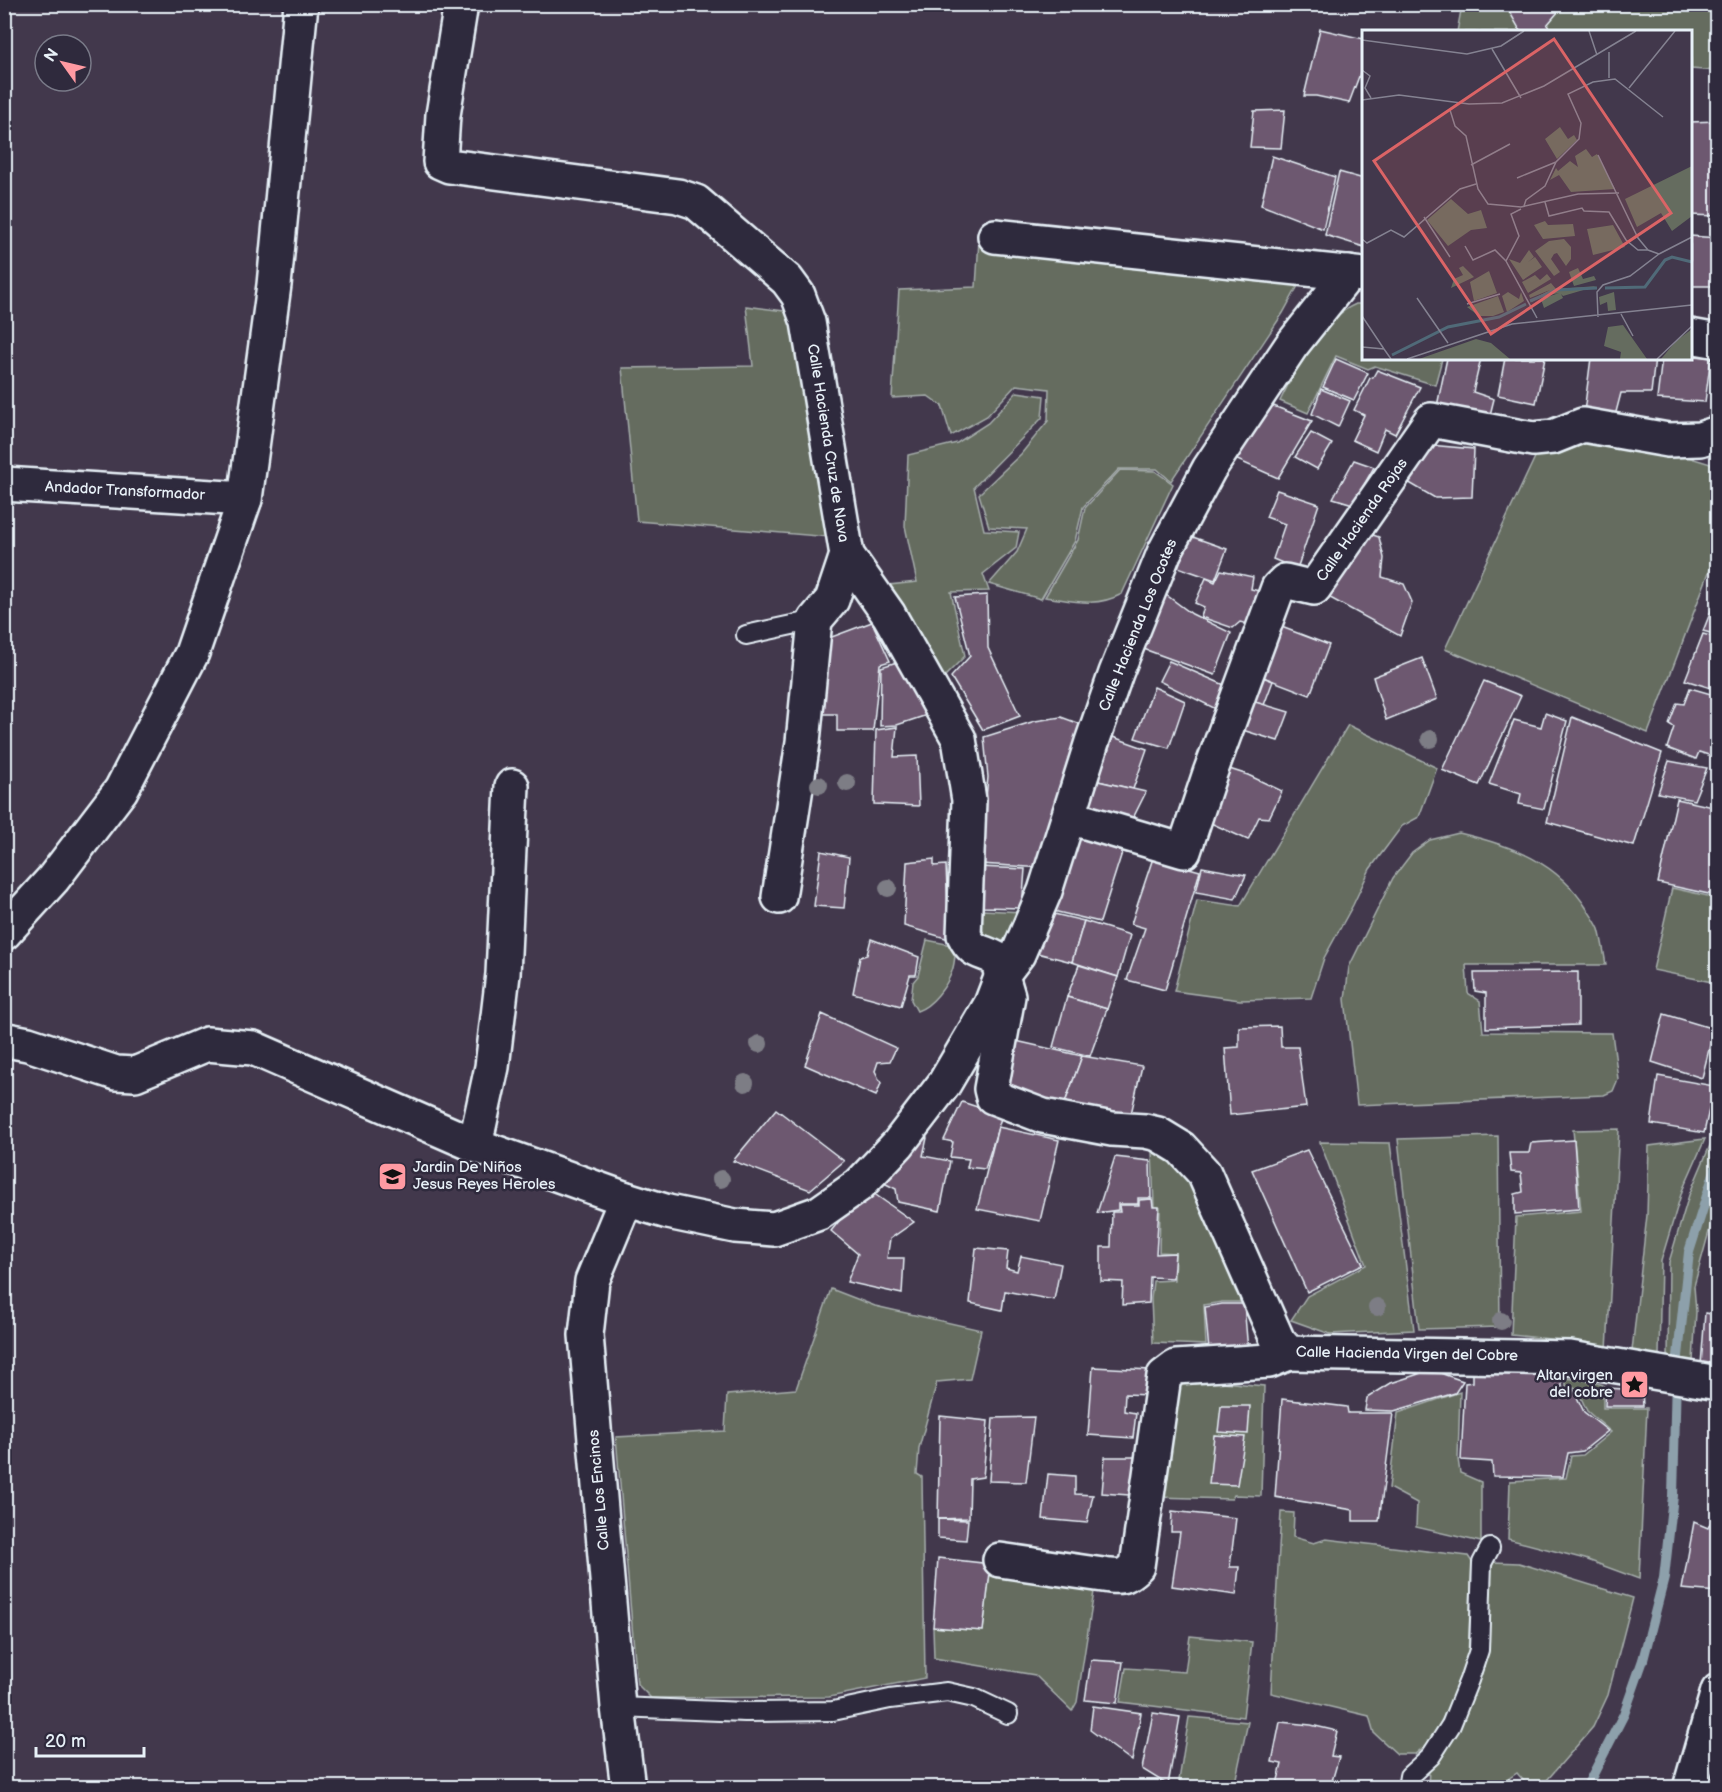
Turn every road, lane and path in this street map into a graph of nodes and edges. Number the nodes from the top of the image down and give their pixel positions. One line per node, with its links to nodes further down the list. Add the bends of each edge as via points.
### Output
1 (301, 4): 9 (street, via 274,285)
2 (461, 4): 10 (street, Calle Hacienda Cruz de Nava, via 443,115 440,162 678,196 696,202 787,280 798,295 808,322)
3 (995, 236): 4 (street, Calle Hacienda Los Ocotes)
4 (1356, 274): 14 (street, Calle Hacienda Los Ocotes, via 1291,345 1209,469 1164,553 1116,673)
5 (1692, 336): 6 (street)
6 (1718, 340)
7 (1718, 434): 14 (street, Calle Hacienda Rojas, via 1668,440 1583,425 1553,437 1533,439 1431,420 1314,588 1285,581 1278,588 1184,851)
8 (4, 484): 9 (street, Andador Transformador)
9 (245, 499): 16 (street, via 192,653 121,790 53,879)
10 (847, 555): 11 (street, via 832,600); 17 (street, Calle Hacienda Cruz de Nava, via 889,615 958,739 969,800 964,935 969,946 997,959)
11 (815, 620): 12 (lane); 15 (street, via 803,742)
12 (746, 635)
13 (512, 786): 19 (street, via 503,974 492,1067)
14 (1069, 817): 17 (street, Calle Hacienda Los Ocotes, via 1045,891 1018,954)
15 (779, 897)
16 (4, 933)
17 (1002, 975): 20 (street, Calle Hacienda Los Ocotes, via 991,1004 944,1084 898,1144 859,1185 819,1213 774,1229 735,1226); 21 (street, Calle Hacienda Virgen del Cobre, via 1008,996 991,1089 993,1097 1043,1116 1158,1134 1181,1148 1204,1173 1278,1341)
18 (7, 1040): 19 (street, Calle Hacienda Los Ocotes, via 116,1074 135,1074 207,1044 253,1048)
19 (475, 1145): 20 (street, Calle Hacienda Los Ocotes)
20 (626, 1199): 26 (street, Calle Los Encinos, via 592,1281 586,1335)
21 (1289, 1353): 22 (street, Calle Hacienda Virgen del Cobre, via 1570,1358); 24 (street, via 1269,1361 1176,1367 1164,1376 1137,1566 1131,1572 1123,1577 1110,1576)
22 (1707, 1382)
23 (1490, 1548): 29 (lane, via 1482,1563 1479,1650 1469,1680 1451,1725 1431,1756 1409,1776)
24 (1000, 1560)
25 (1718, 1690): 30 (street)
26 (618, 1707): 27 (lane, via 833,1712 947,1692 974,1698); 28 (street, Calle Los Encinos)
27 (1008, 1714)
28 (628, 1788)
29 (1407, 1788)
30 (1690, 1788)

